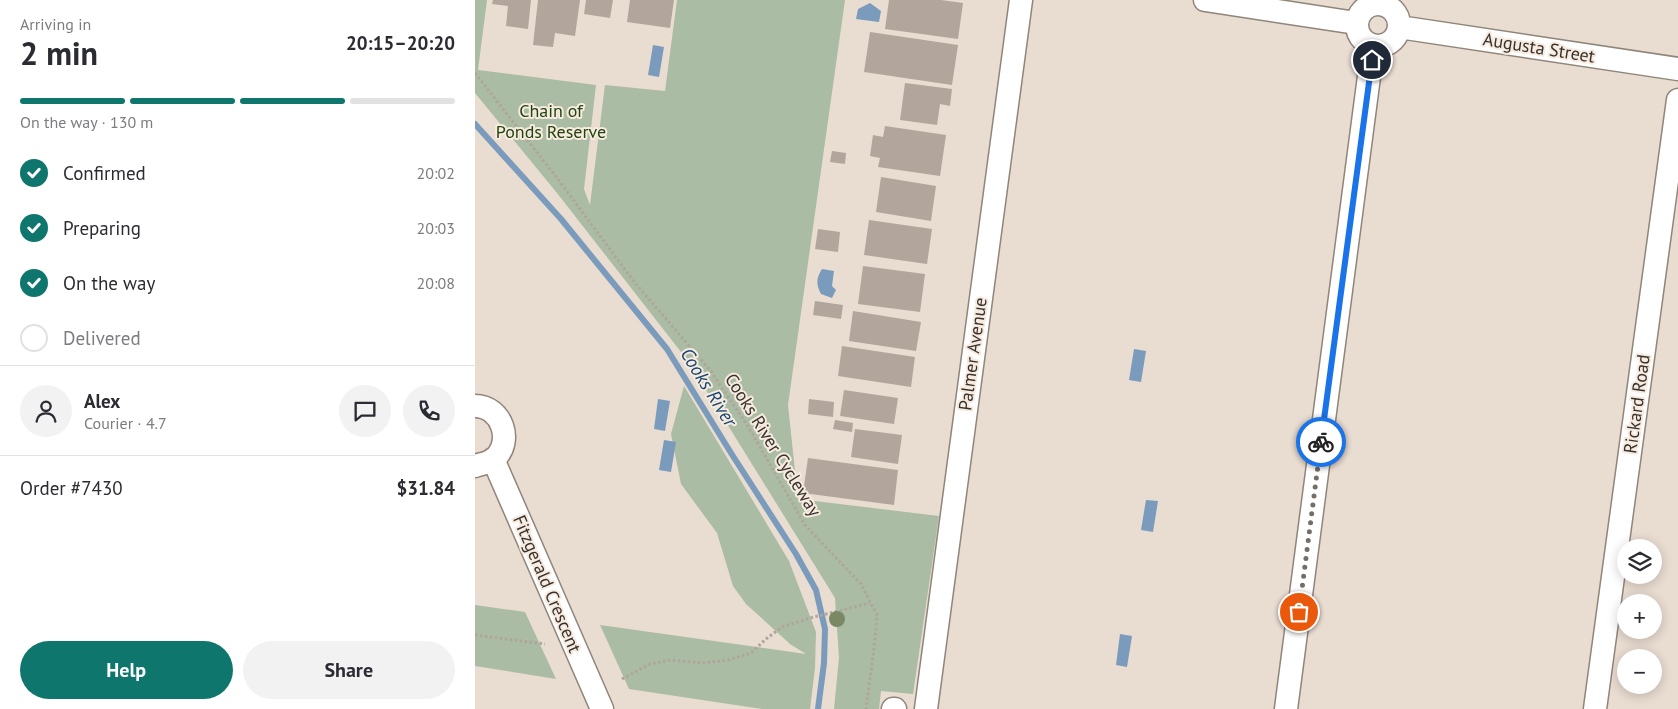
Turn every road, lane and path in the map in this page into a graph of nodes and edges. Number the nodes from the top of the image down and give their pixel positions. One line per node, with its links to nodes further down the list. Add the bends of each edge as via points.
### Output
1 (1021, 0): 18 (street, Palmer Avenue)
2 (1205, 0): 4 (street)
3 (1379, 2): 4 (street, via 1361,11); 5 (street, via 1396,14)
4 (1356, 23): 6 (street, via 1360,38)
5 (1399, 27): 6 (street, via 1388,44); 7 (street, Augusta Street)
6 (1373, 46): 19 (street)
7 (1678, 69)
8 (475, 73): 12 (path, Cooks River Cycleway, via 635,284 710,370 749,428 805,525 861,584)
9 (1678, 100): 20 (street, Rickard Road)
10 (475, 406): 11 (street, Fitzgerald Crescent, via 490,410 499,418 503,428 501,450)
11 (484, 462): 16 (street, Fitzgerald Crescent)
12 (870, 603): 15 (path, via 782,628 751,652 728,660 702,663 671,660 650,664); 17 (path, Cooks River Cycleway, via 877,615)
13 (475, 635): 14 (path)
14 (545, 644)
15 (622, 679)
16 (601, 709)
17 (866, 709)
18 (926, 709)
19 (1286, 709)
20 (1595, 709)

